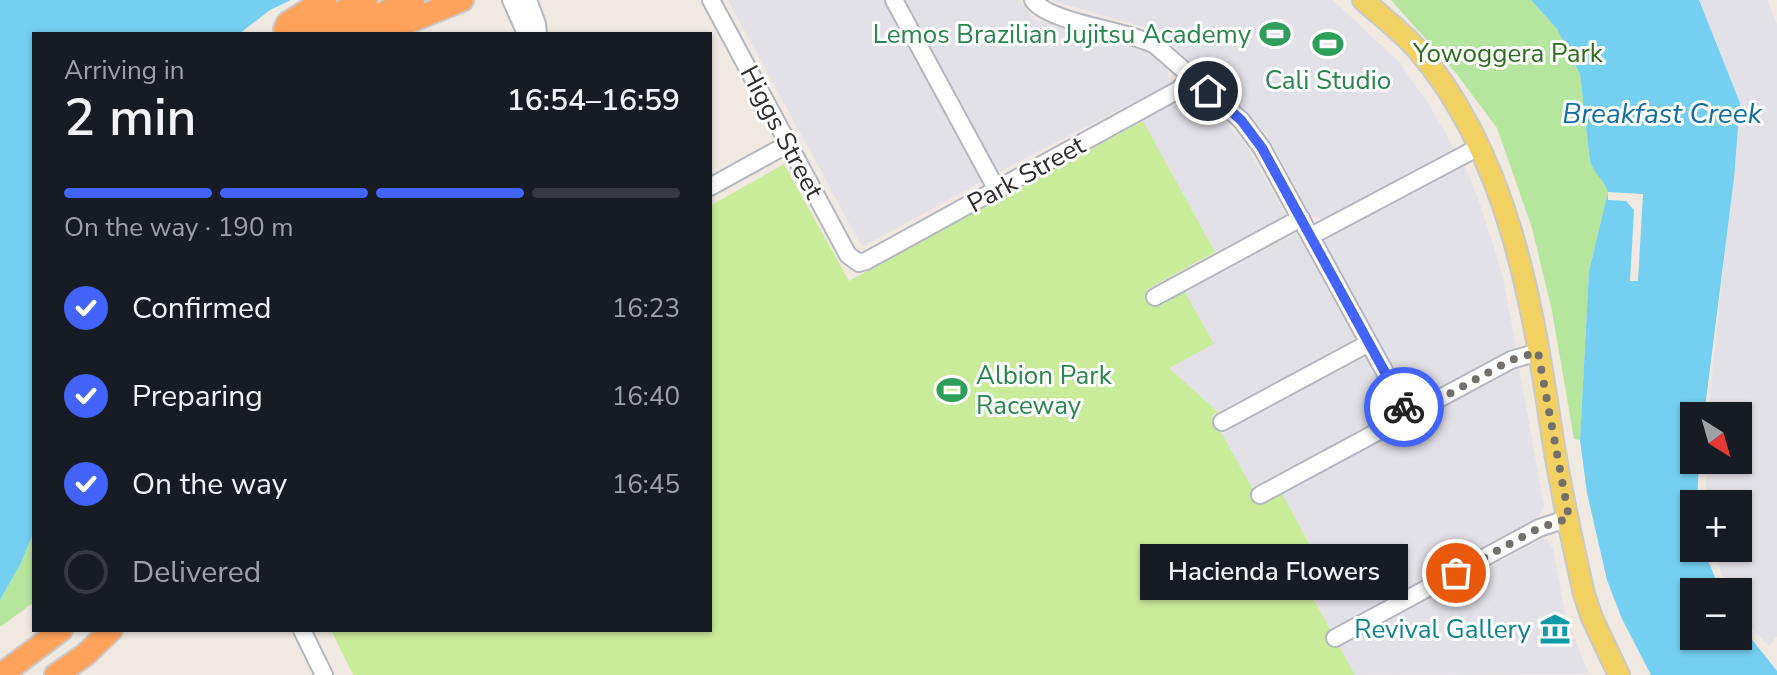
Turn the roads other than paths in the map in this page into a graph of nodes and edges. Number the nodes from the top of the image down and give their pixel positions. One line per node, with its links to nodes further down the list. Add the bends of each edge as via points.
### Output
1 (325, 0): 11 (highway, via 288,23)
2 (366, 0): 12 (highway)
3 (413, 0): 13 (highway)
4 (462, 0): 14 (highway)
5 (511, 0): 15 (street)
6 (528, 0): 16 (street)
7 (711, 0): 18 (street, Higgs Street)
8 (894, 0): 21 (street)
9 (1033, 0): 17 (street, via 1046,11 1147,41)
10 (1363, 0): 19 (main road, via 1416,49)
11 (284, 32)
12 (299, 32)
13 (341, 32)
14 (384, 32)
15 (530, 32)
16 (537, 32)
17 (1192, 77): 21 (street, Park Street, via 1178,90); 22 (street, via 1256,139)
18 (788, 144): 20 (street); 24 (street, Higgs Street)
19 (1479, 147): 23 (street); 27 (main road, via 1512,232)
20 (712, 186)
21 (997, 190): 24 (street, Park Street)
22 (1301, 218): 23 (street); 25 (street)
23 (1311, 236): 26 (street)
24 (856, 262)
25 (1155, 297)
26 (1369, 343): 28 (street); 29 (street)
27 (1538, 352): 28 (street, via 1511,360); 31 (main road)
28 (1409, 416): 30 (street)
29 (1222, 422)
30 (1260, 495)
31 (1569, 518): 35 (street, via 1539,528); 39 (main road, via 1584,594)
32 (58, 632): 36 (highway)
33 (109, 632): 37 (highway)
34 (303, 632): 38 (street)
35 (1335, 638)
36 (1, 675)
37 (56, 675)
38 (324, 675)
39 (1619, 675)

